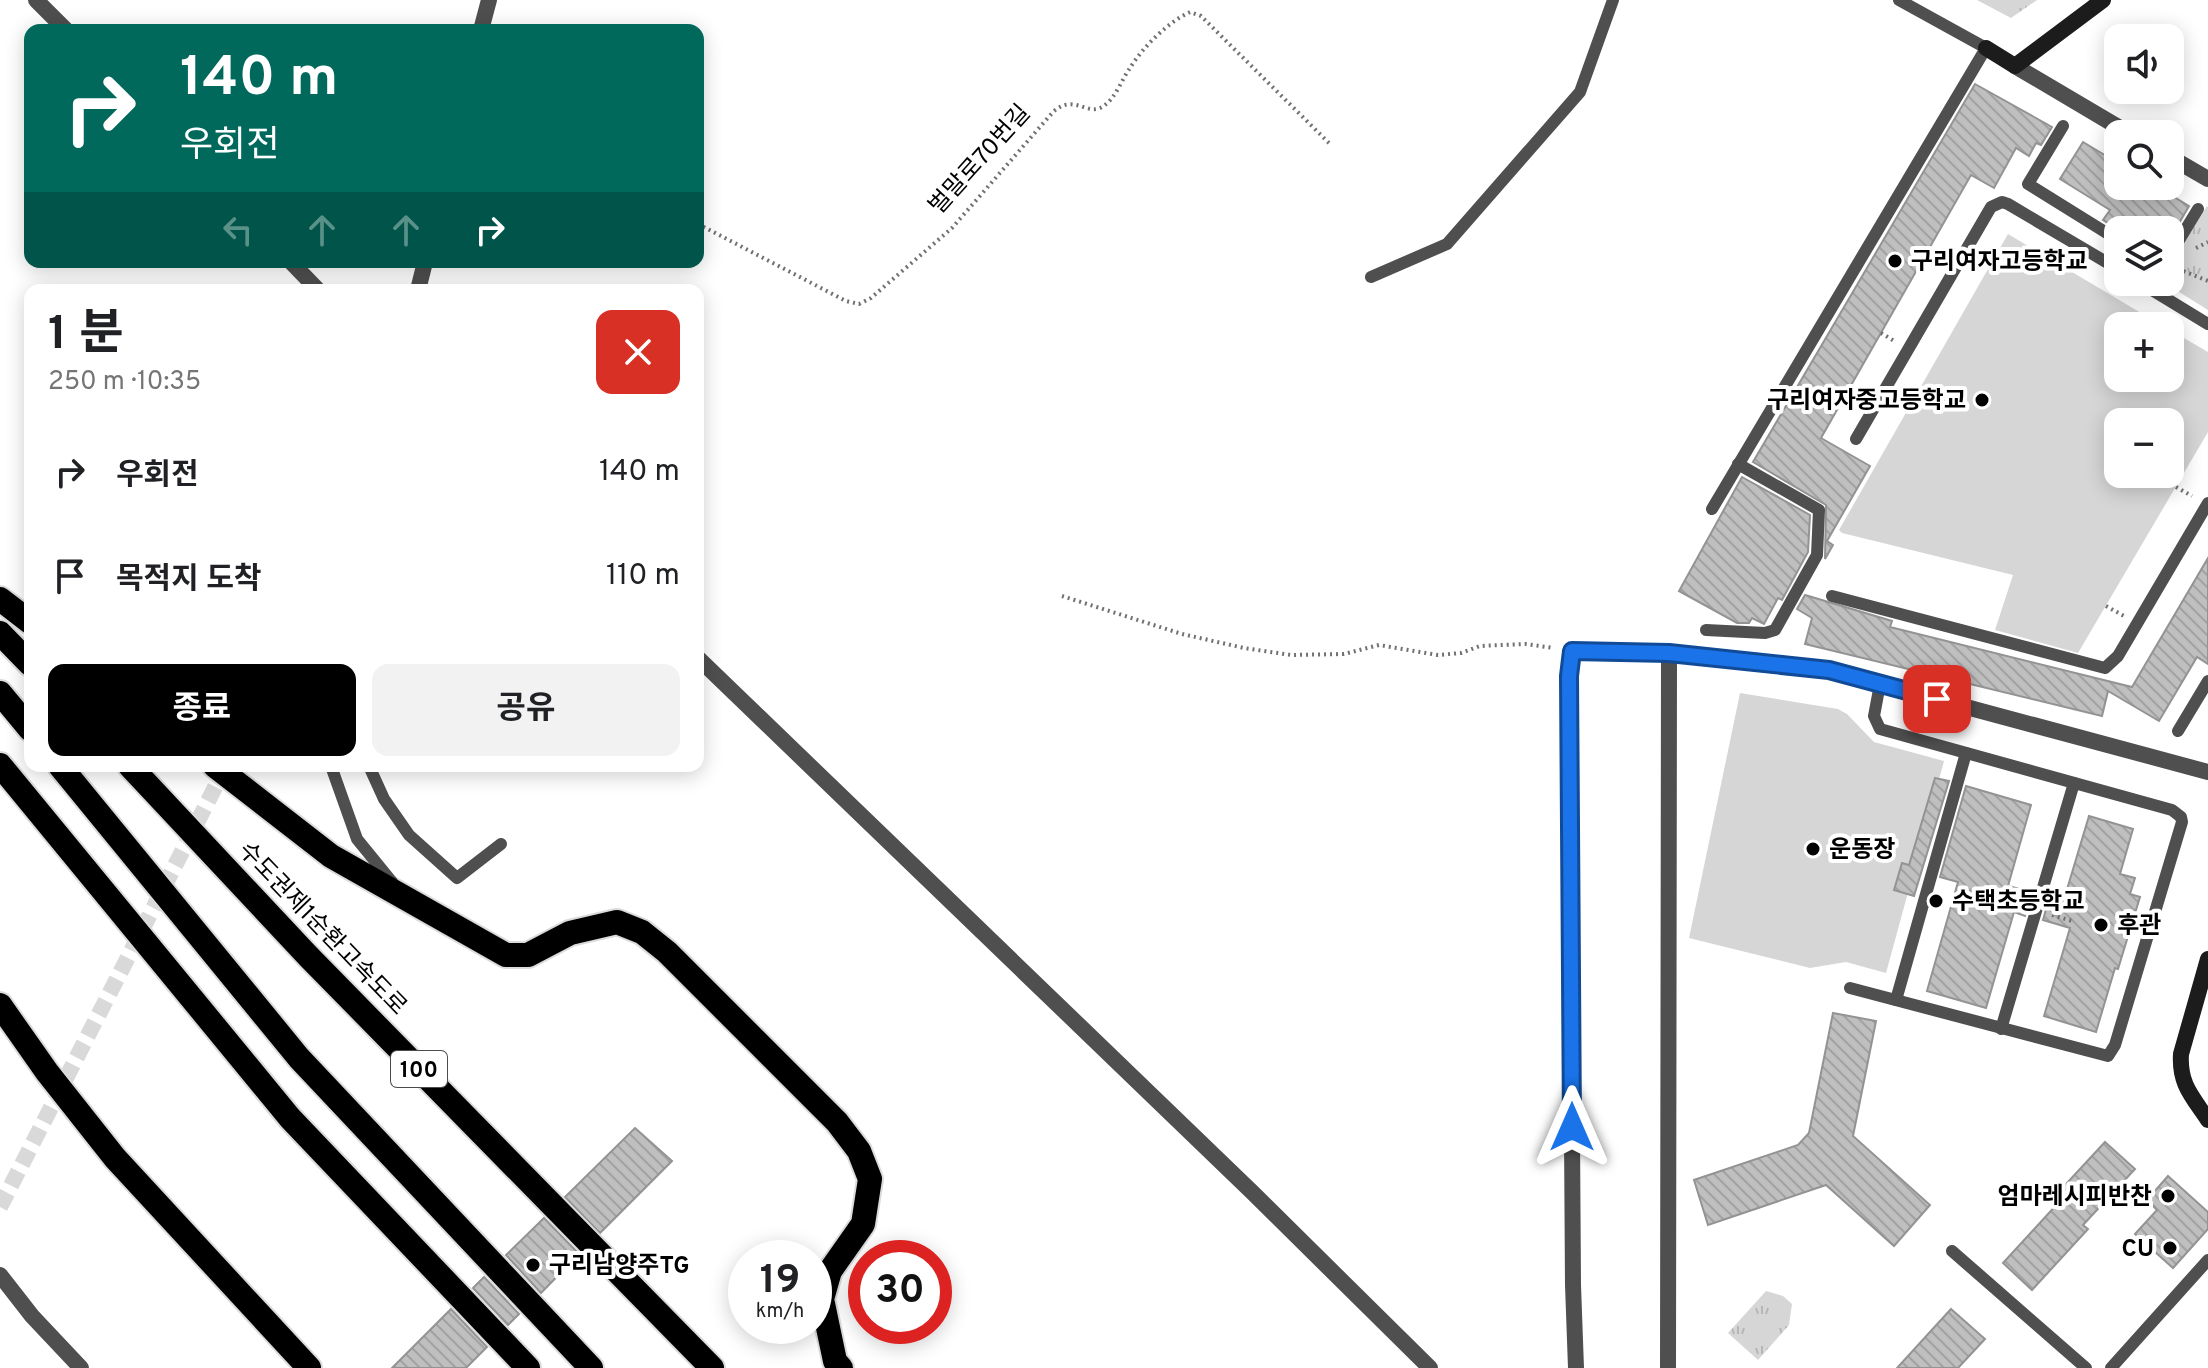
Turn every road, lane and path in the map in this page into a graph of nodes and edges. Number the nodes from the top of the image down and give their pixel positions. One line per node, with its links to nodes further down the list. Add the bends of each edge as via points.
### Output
1 (36, 0): 6 (street)
2 (489, 0): 7 (street)
3 (1613, 0): 22 (lane, via 1580,92 1570,104 1447,244)
4 (1899, 0): 8 (lane)
5 (2103, 0): 9 (street)
6 (60, 24)
7 (483, 24)
8 (1986, 48): 9 (street); 28 (lane)
9 (2015, 66): 10 (street)
10 (2106, 120)
11 (2063, 126): 17 (lane, via 2028,184)
12 (1331, 145): 16 (path, 벌말로70번길, via 1201,16 1190,12 1178,17 1136,59 1101,108 1074,102 1053,112 952,228 859,304)
13 (2184, 165): 14 (street)
14 (2208, 179)
15 (2198, 209): 18 (lane)
16 (704, 227)
17 (2104, 232)
18 (2184, 232)
19 (2104, 261): 27 (lane, via 2008,204 1991,207)
20 (297, 268): 24 (street)
21 (2184, 271): 23 (path)
22 (1371, 277)
23 (2208, 281)
24 (312, 284)
25 (2162, 296): 26 (lane)
26 (2208, 324)
27 (1856, 439)
28 (1738, 464): 30 (lane); 35 (lane, via 1819,510 1819,548 1775,630)
29 (2208, 503): 32 (lane, via 2118,656 2105,668)
30 (1712, 509)
31 (1062, 596): 37 (path, via 1182,634 1291,655 1344,654 1379,645 1438,655 1510,645)
32 (1832, 596)
33 (0, 599): 34 (highway)
34 (24, 617)
35 (1706, 630)
36 (0, 633): 39 (highway)
37 (1572, 651): 38 (street); 73 (street)
38 (1669, 653): 42 (street, via 1829,670); 74 (street)
39 (24, 658)
40 (704, 664): 72 (street)
41 (2208, 681): 45 (lane)
42 (1880, 684): 46 (lane, via 1874,716 1880,729); 53 (street)
43 (0, 693): 44 (highway)
44 (24, 722)
45 (2178, 731)
46 (1966, 753): 54 (lane); 59 (lane)
47 (0, 765): 68 (highway, via 290,1118)
48 (65, 772): 69 (highway, via 299,1058)
49 (136, 772): 70 (highway, 수도권제1순환고속도로 / 100)
50 (223, 772): 56 (highway, via 331,856)
51 (333, 772): 56 (lane, via 357,839)
52 (372, 772): 55 (lane, via 409,835 457,878)
53 (2208, 772)
54 (2074, 783): 61 (lane); 61 (lane, via 2172,810 2182,822 2111,1053 2104,1057)
55 (501, 844)
56 (403, 896): 71 (highway, via 506,955 528,955 570,933 617,922 642,932 837,1122 859,1151 870,1179 863,1224 830,1271 822,1299)
57 (2208, 959): 62 (street, via 2180,1066 2185,1086)
58 (1850, 988): 59 (lane)
59 (1896, 1000): 61 (lane)
60 (0, 1005): 67 (highway, via 115,1158)
61 (2001, 1029)
62 (2208, 1120)
63 (1952, 1251): 75 (lane)
64 (2208, 1260): 76 (lane)
65 (0, 1275): 66 (street)
66 (81, 1368)
67 (309, 1368)
68 (528, 1368)
69 (591, 1368)
70 (712, 1368)
71 (841, 1368)
72 (1430, 1368)
73 (1576, 1368)
74 (1668, 1368)
75 (2086, 1368)
76 (2111, 1368)

